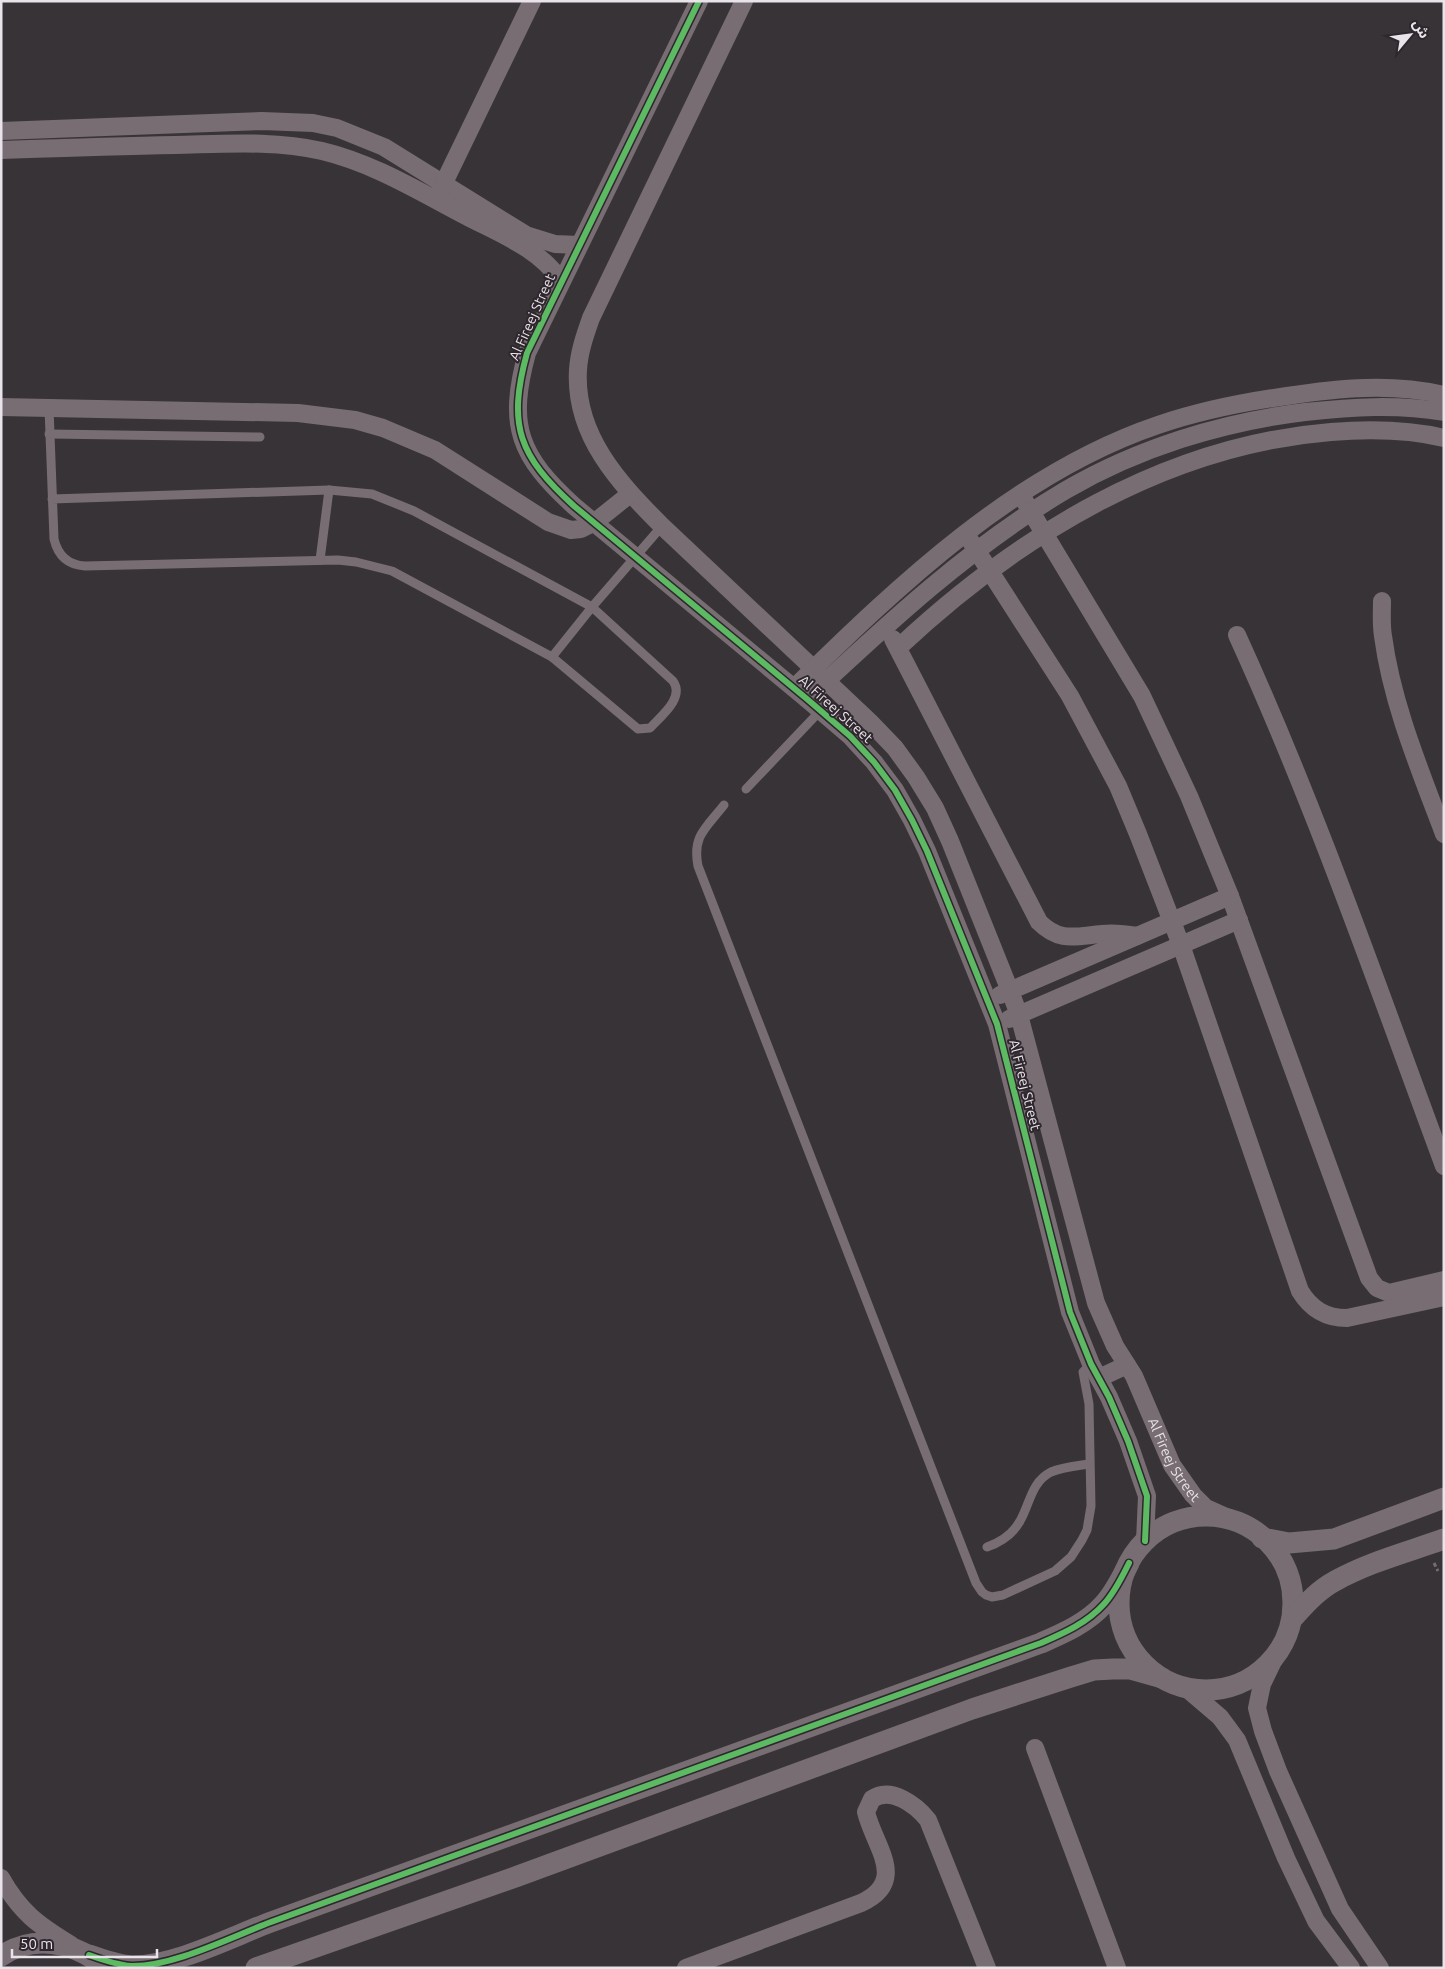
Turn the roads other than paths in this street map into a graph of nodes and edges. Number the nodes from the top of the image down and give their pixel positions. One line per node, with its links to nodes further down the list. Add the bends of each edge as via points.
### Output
1 (532, 1): 8 (street)
2 (699, 1): 10 (street, Al Fireej Street)
3 (744, 1): 22 (street, Al Fireej Street, via 591,318 582,343 578,370 586,423 597,448)
4 (246, 121): 5 (street); 6 (street); 8 (street, via 287,121 337,128 384,147)
5 (1, 132)
6 (246, 143): 7 (street); 9 (street, via 298,146 331,154 370,168)
7 (1, 150)
8 (444, 183): 9 (street); 10 (street, via 526,234 555,244)
9 (435, 200): 11 (street, via 534,252)
10 (579, 244): 11 (street, Al Fireej Street)
11 (562, 281): 26 (street, Al Fireej Street, via 526,353 516,410 522,438 534,464 552,486)
12 (1444, 395): 13 (street, via 1369,387 1304,393)
13 (1237, 405): 17 (street); 23 (street, via 1134,434 1081,459)
14 (1, 407): 15 (street)
15 (49, 408): 18 (lane); 26 (street, via 298,413 355,420 392,431 435,450 556,526 581,529)
16 (1444, 412): 17 (street, via 1382,406 1350,407 1284,414)
17 (1242, 423): 25 (street, via 1177,440 1138,455 1066,490)
18 (49, 434): 19 (lane); 24 (lane)
19 (260, 437)
20 (1444, 438): 28 (street, via 1368,430 1312,434 1245,445 1160,473 1087,508)
21 (329, 490): 24 (lane); 32 (lane); 36 (lane, via 372,494 414,511)
22 (630, 494): 26 (street); 27 (street, Al Fireej Street)
23 (1021, 495): 25 (street); 29 (street)
24 (52, 499): 32 (lane, via 56,548 68,562 76,565)
25 (1031, 512): 28 (street); 30 (street)
26 (594, 522): 31 (street, Al Fireej Street)
27 (662, 526): 31 (lane); 41 (street, Al Fireej Street)
28 (1045, 533): 33 (street); 47 (street, via 1142,696 1189,796)
29 (966, 534): 30 (street); 35 (street)
30 (977, 550): 33 (street); 37 (street)
31 (635, 556): 36 (lane); 42 (street, Al Fireej Street)
32 (320, 560): 40 (lane, via 356,562 392,571)
33 (990, 570): 39 (street, via 927,620); 49 (street, via 1095,740 1118,786)
34 (1382, 601): 46 (street, via 1382,634 1390,674)
35 (878, 606): 37 (street); 41 (street)
36 (592, 607): 40 (lane); 40 (lane, via 673,680 677,693 673,702 650,728 638,729)
37 (887, 626): 39 (street); 41 (street)
38 (1236, 635): 56 (street, via 1285,745)
39 (898, 648): 50 (street, via 1039,922 1063,937)
40 (552, 657)
41 (820, 675): 42 (street); 52 (street, Al Fireej Street, via 895,748 935,808)
42 (801, 693): 43 (street, Al Fireej Street)
43 (821, 710): 44 (lane); 53 (street, Al Fireej Street, via 874,762 899,797 928,851)
44 (746, 789)
45 (724, 806): 63 (lane, via 696,842 698,866 982,1592 992,1597 1003,1595 1046,1576 1071,1557 1089,1520)
46 (1444, 834)
47 (1230, 896): 48 (street); 49 (street)
48 (1238, 920): 51 (street); 57 (street, via 1369,1278 1377,1288 1389,1293)
49 (1172, 921): 50 (street); 51 (street)
50 (1137, 936): 52 (street)
51 (1181, 945): 54 (street); 58 (street, via 1306,1301 1325,1315 1347,1318)
52 (1010, 991): 53 (street); 54 (street, Al Fireej Street)
53 (988, 1000): 55 (street, Al Fireej Street)
54 (1019, 1015): 55 (street); 59 (street, Al Fireej Street)
55 (997, 1024): 60 (street, Al Fireej Street)
56 (1444, 1166)
57 (1444, 1280)
58 (1444, 1297)
59 (1096, 1303): 60 (street); 61 (street, Al Fireej Street)
60 (1070, 1312): 62 (street, Al Fireej Street)
61 (1127, 1365): 62 (street); 65 (street, Al Fireej Street, via 1172,1465 1183,1481 1206,1508)
62 (1095, 1371): 63 (lane, via 1083,1372 1089,1404); 68 (street, Al Fireej Street, via 1128,1441 1147,1496)
63 (1089, 1464): 69 (lane, via 1060,1469 1042,1479 1030,1494 1014,1530)
64 (1444, 1498): 66 (street, via 1334,1539 1289,1544)
65 (1235, 1521): 66 (street); 68 (street, via 1211,1516 1187,1518 1165,1527)
66 (1262, 1538): 71 (street, via 1273,1548 1288,1574 1292,1589)
67 (1444, 1539): 71 (street, via 1335,1581 1314,1595)
68 (1145, 1541): 70 (street)
69 (987, 1547)
70 (1129, 1563): 73 (street, via 1120,1595 1123,1627 1138,1656); 78 (street, via 1104,1604 1068,1632 1041,1643 172,1960 129,1966)
71 (1292, 1619): 72 (street)
72 (1275, 1657): 74 (street, via 1245,1682 1226,1688); 84 (street, via 1262,1684 1257,1708 1263,1731 1340,1909)
73 (1162, 1678): 74 (street); 79 (street, via 1130,1669 1094,1670 1071,1677 972,1709 518,1876)
74 (1186, 1688): 83 (street, via 1220,1717 1237,1740 1316,1921)
75 (1035, 1748): 82 (street)
76 (1, 1878): 78 (street, via 17,1904 39,1926)
77 (1, 1956): 78 (street, via 25,1945 43,1943 62,1944)
78 (91, 1958)
79 (256, 1968)
80 (686, 1968): 81 (street, via 876,1895 885,1881 886,1872 866,1812 872,1799 885,1795 905,1800 918,1809 934,1829)
81 (987, 1968)
82 (1117, 1968)
83 (1351, 1968)
84 (1380, 1968)

